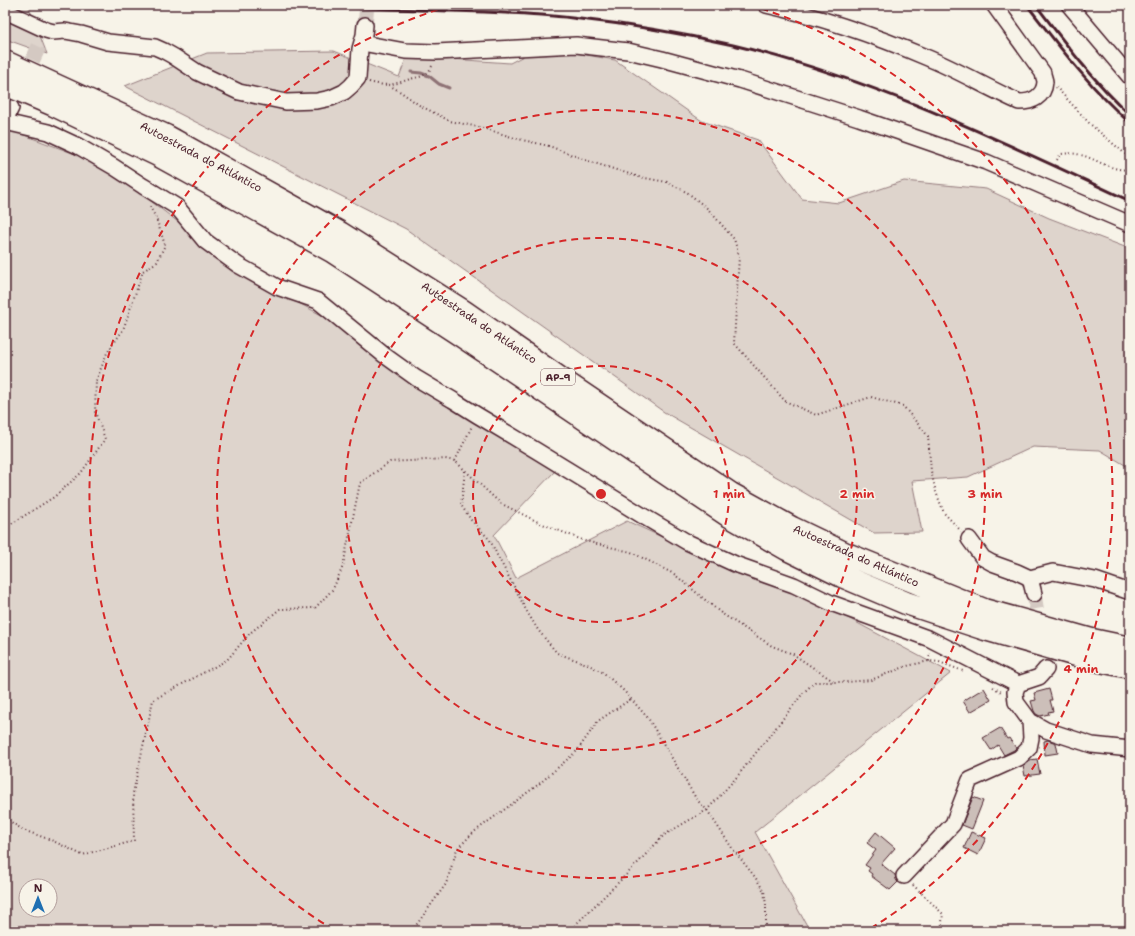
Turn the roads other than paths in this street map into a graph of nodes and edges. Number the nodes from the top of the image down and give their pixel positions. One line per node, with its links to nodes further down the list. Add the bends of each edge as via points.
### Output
1 (766, 5): 2 (street, via 881,39 930,59 1019,102 1034,100 1045,82 1043,73)
2 (994, 5)
3 (1069, 5): 8 (street)
4 (5, 11): 6 (street, via 43,36 65,31 108,42 155,47 197,72 240,92 286,102 317,101 344,92 358,78)
5 (365, 25): 6 (street)
6 (361, 46): 11 (street, via 436,52 576,46 628,51 726,76 859,118 986,162)
7 (5, 62): 16 (highway, Autoestrada do Atlántico / AP-9, via 166,136 340,233 463,311 731,494 792,528 844,553 984,610)
8 (1128, 72)
9 (5, 84): 17 (highway, Autoestrada do Atlántico / AP-9, via 158,155 332,251 726,514 787,549 906,603 985,629 1090,659)
10 (7, 117): 19 (street, via 78,146 114,167 176,207 205,241 238,265 277,287 318,301 416,378 687,542 735,564 794,585 831,603 930,639)
11 (1130, 224)
12 (969, 539): 13 (street, via 983,558)
13 (1030, 578): 14 (street, via 1053,572 1095,580); 15 (street)
14 (1130, 592)
15 (1034, 594)
16 (1130, 648)
17 (1130, 667)
18 (1046, 669): 19 (street, via 1039,676)
19 (1018, 684): 20 (street, via 1015,692 1016,702)
20 (1030, 721): 21 (street, via 1046,730 1092,745); 22 (street, via 1029,748 1019,758 970,780 953,824)
21 (1130, 749)
22 (904, 876)

